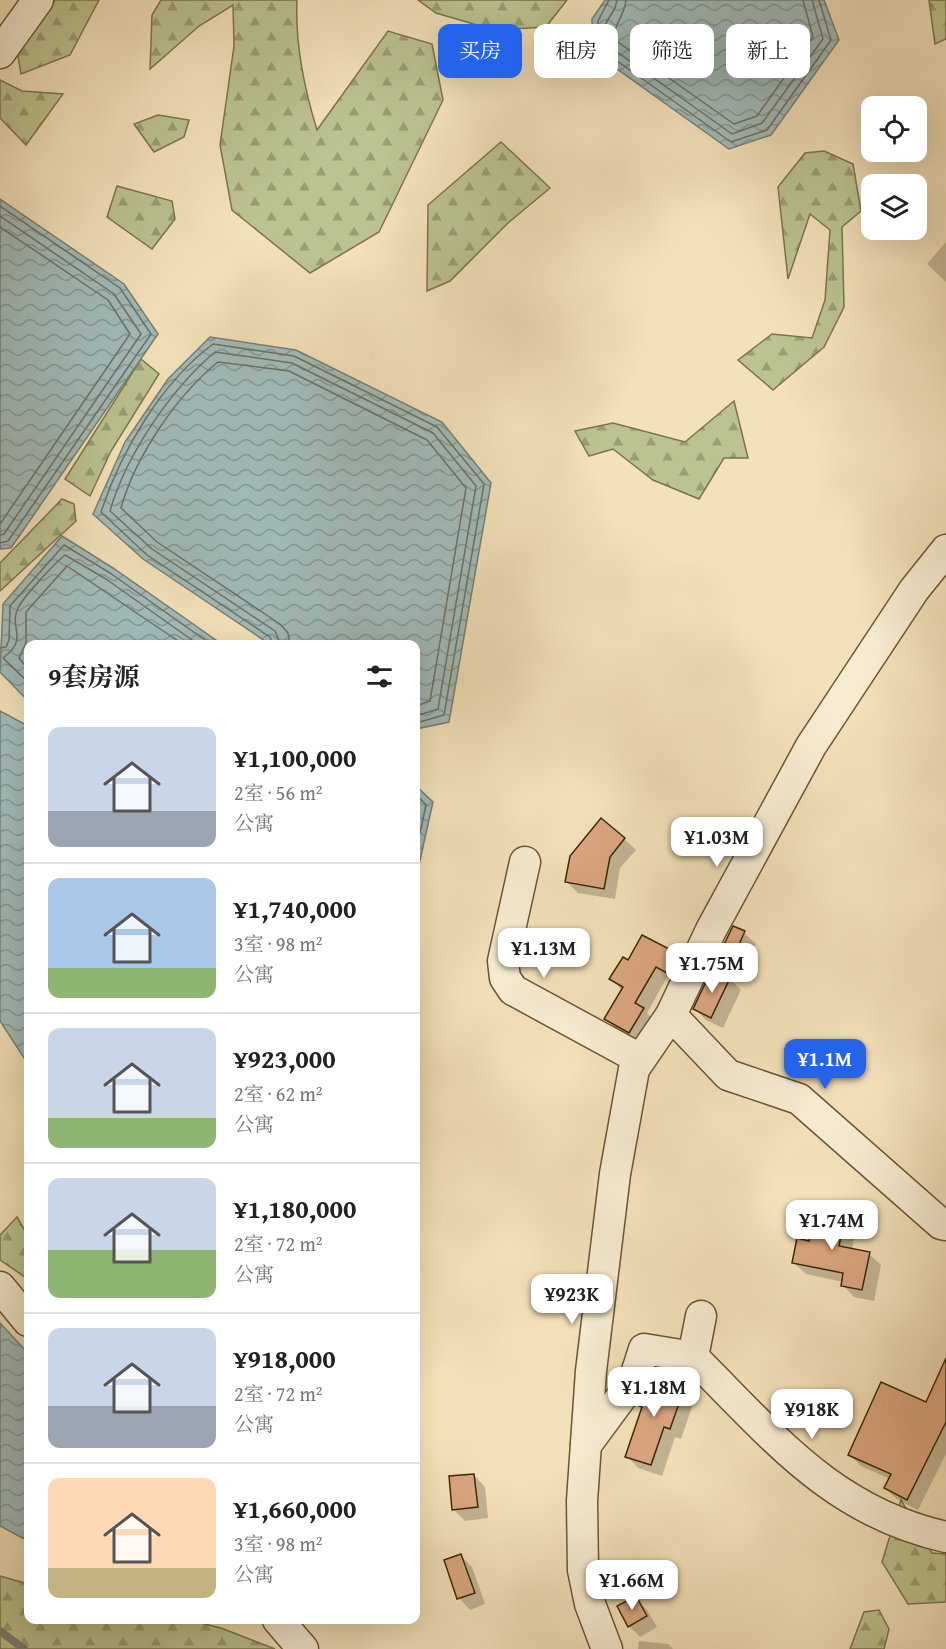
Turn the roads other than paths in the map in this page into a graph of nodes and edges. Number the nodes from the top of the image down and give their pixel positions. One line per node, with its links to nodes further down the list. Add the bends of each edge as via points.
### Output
1 (38, 0): 2 (street)
2 (0, 53)
3 (946, 550): 5 (street, via 914,590 811,746 711,930)
4 (525, 862): 6 (street, via 503,961 505,978 513,990)
5 (671, 1015): 6 (street); 7 (street, via 728,1075 799,1099)
6 (640, 1059): 12 (street, via 634,1069 615,1174)
7 (946, 1225)
8 (0, 1287): 9 (street)
9 (24, 1316)
10 (701, 1316): 11 (street)
11 (693, 1357): 12 (street, via 644,1349 634,1380); 13 (street, via 803,1464 839,1493 892,1521)
12 (586, 1445): 16 (street, via 583,1570 590,1604)
13 (946, 1537)
14 (281, 1624): 15 (street)
15 (303, 1649)
16 (607, 1649)

